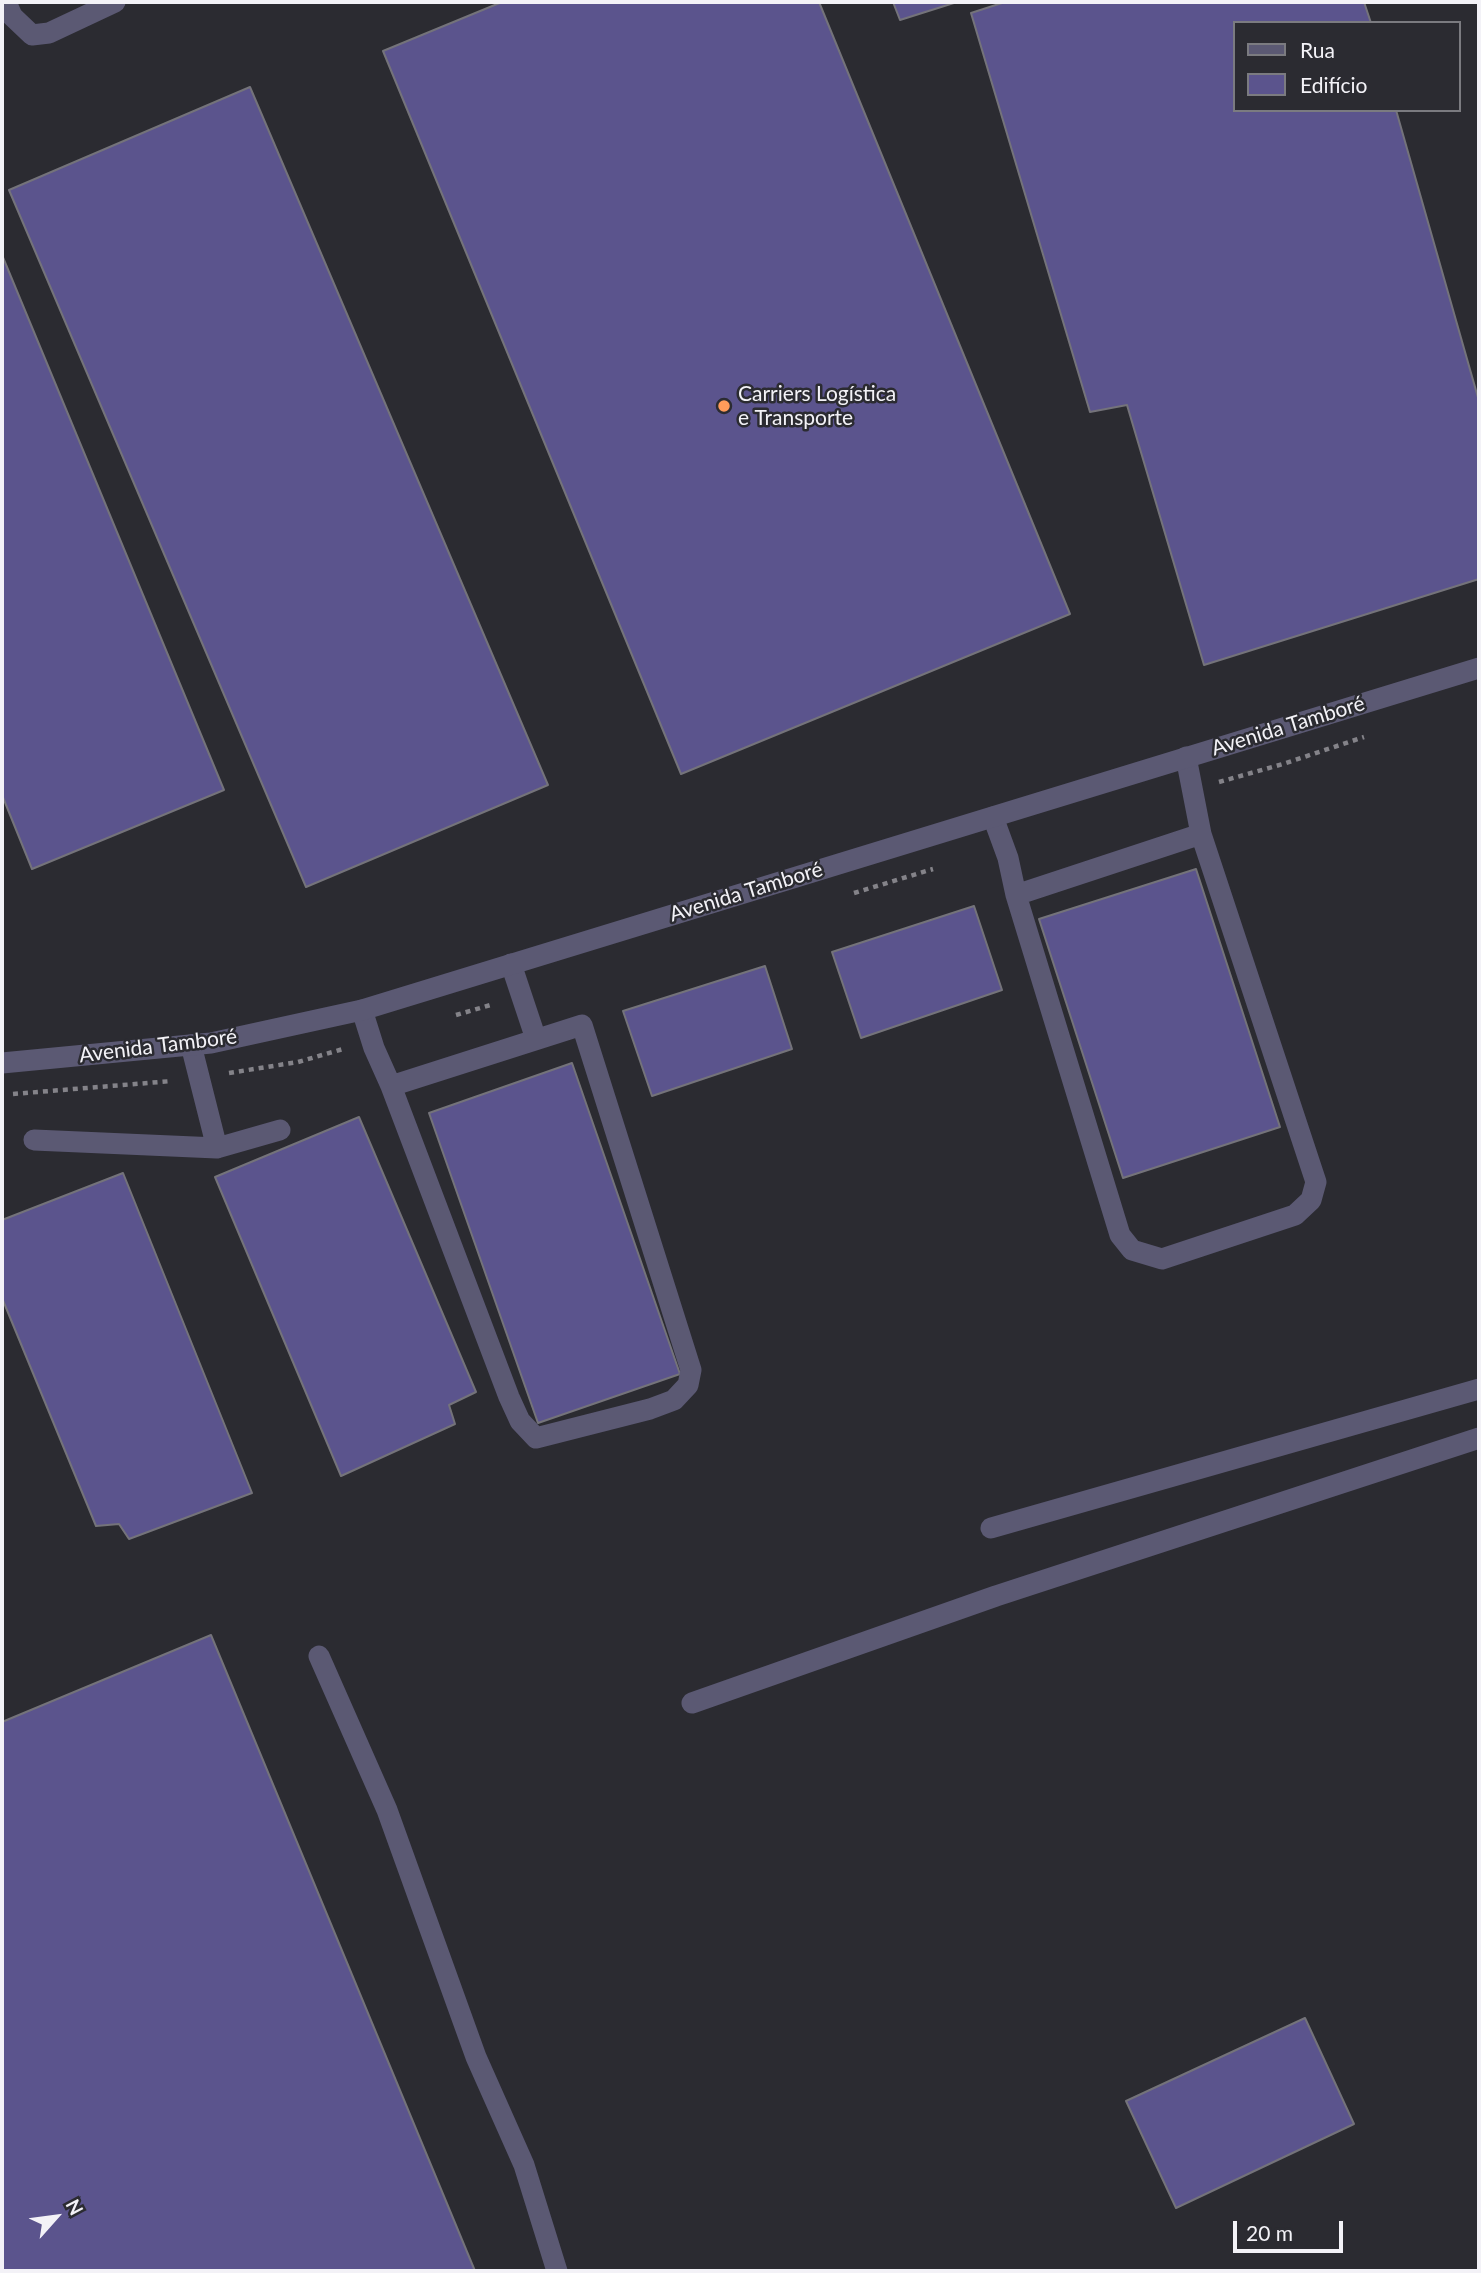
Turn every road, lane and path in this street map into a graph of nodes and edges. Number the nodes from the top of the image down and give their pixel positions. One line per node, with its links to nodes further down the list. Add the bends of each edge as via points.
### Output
1 (6, 2): 2 (street, via 12,16 32,35 49,33)
2 (116, 2)
3 (1479, 668): 4 (street, Avenida Tamboré)
4 (1185, 757): 5 (street, Avenida Tamboré); 6 (street)
5 (993, 817): 7 (street); 8 (street, Avenida Tamboré)
6 (1200, 834): 7 (street); 7 (street, via 1316,1182 1311,1200 1295,1215 1223,1239 1162,1259 1132,1250 1120,1235)
7 (1016, 895)
8 (511, 964): 9 (street, Avenida Tamboré); 10 (street)
9 (362, 1010): 11 (street, Avenida Tamboré); 13 (street)
10 (536, 1039): 13 (street); 13 (street, via 582,1025 691,1370 688,1385 674,1400 650,1409 536,1438 520,1421)
11 (191, 1045): 12 (street, Avenida Tamboré); 16 (street)
12 (2, 1063)
13 (391, 1086)
14 (280, 1130): 16 (street)
15 (34, 1140): 16 (street)
16 (217, 1148)
17 (1479, 1389): 19 (street)
18 (1479, 1438): 21 (street, via 996,1596)
19 (991, 1528)
20 (319, 1656): 22 (street, via 387,1810 476,2057 524,2165)
21 (692, 1703)
22 (557, 2271)

